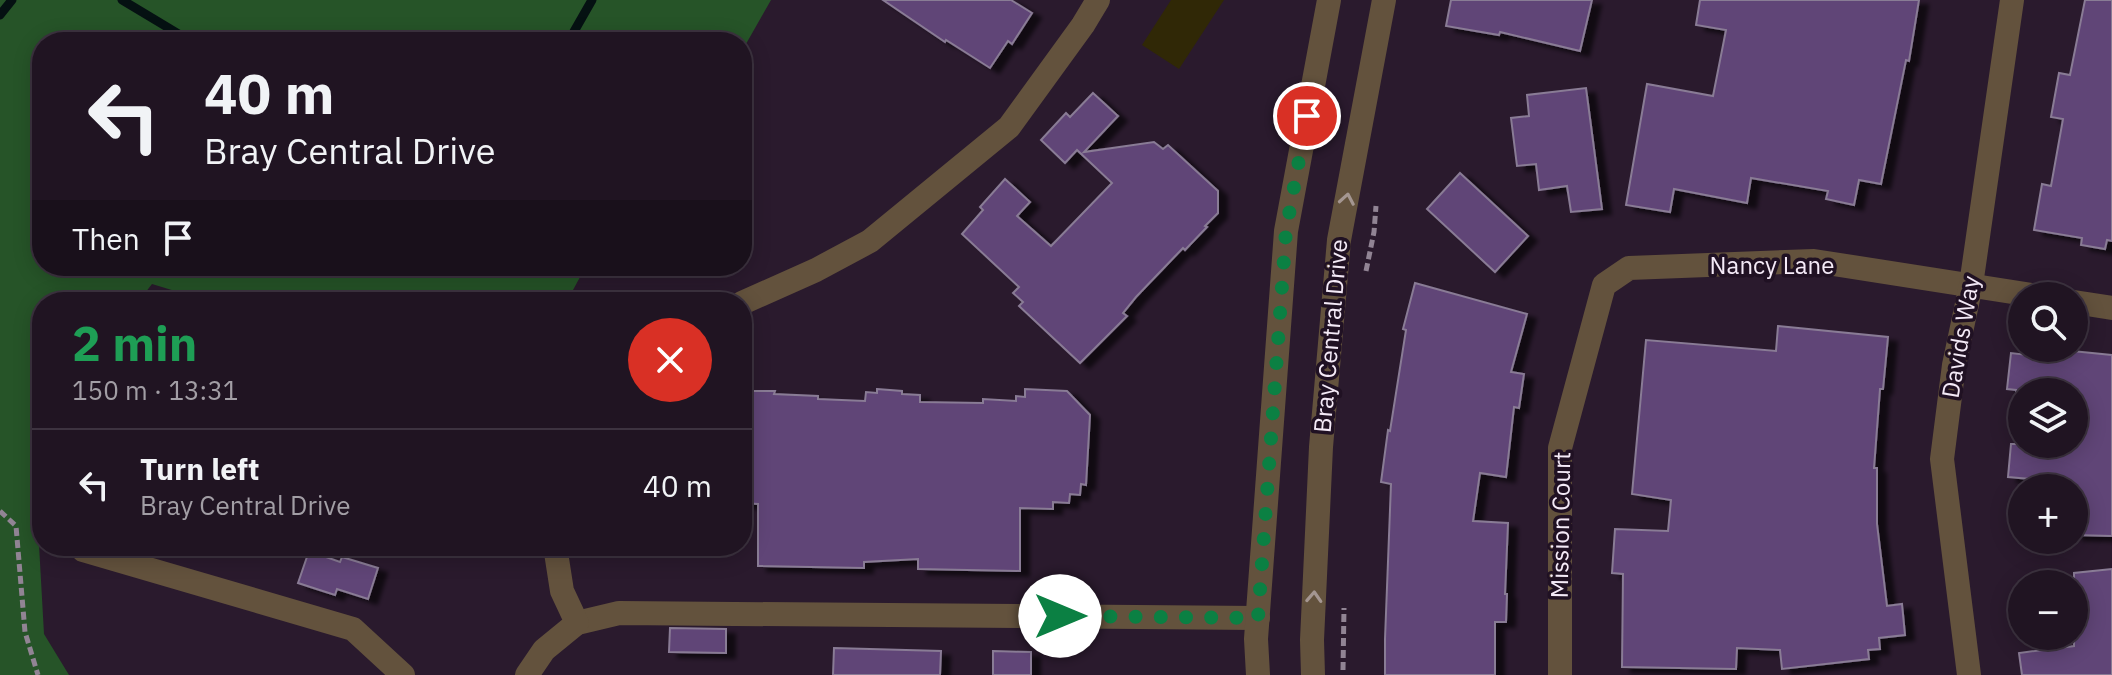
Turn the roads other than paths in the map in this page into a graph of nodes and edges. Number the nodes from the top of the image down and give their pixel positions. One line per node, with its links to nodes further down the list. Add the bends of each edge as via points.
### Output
1 (1098, 0): 8 (street, via 1009,127 870,241)
2 (1329, 0): 13 (street, via 1286,231)
3 (1384, 0): 18 (street, Bray Central Drive, one-way to 3, via 1321,447 1339,240)
4 (2012, 0): 6 (street, Davids Way)
5 (1604, 285): 6 (street, Nancy Lane, via 1629,268 1814,261); 19 (street, Mission Court, via 1560,448)
6 (1971, 285): 7 (street, Nancy Lane); 20 (street, Davids Way, via 1942,459)
7 (2008, 291)
8 (752, 299)
9 (2088, 304): 10 (street)
10 (2112, 308)
11 (104, 556): 15 (street, via 353,629)
12 (557, 556): 14 (street, via 562,591)
13 (1258, 618): 14 (street, via 619,613); 17 (street)
14 (577, 623): 16 (street, via 544,650)
15 (403, 675)
16 (527, 675)
17 (1258, 675)
18 (1313, 675)
19 (1560, 675)
20 (1969, 675)

